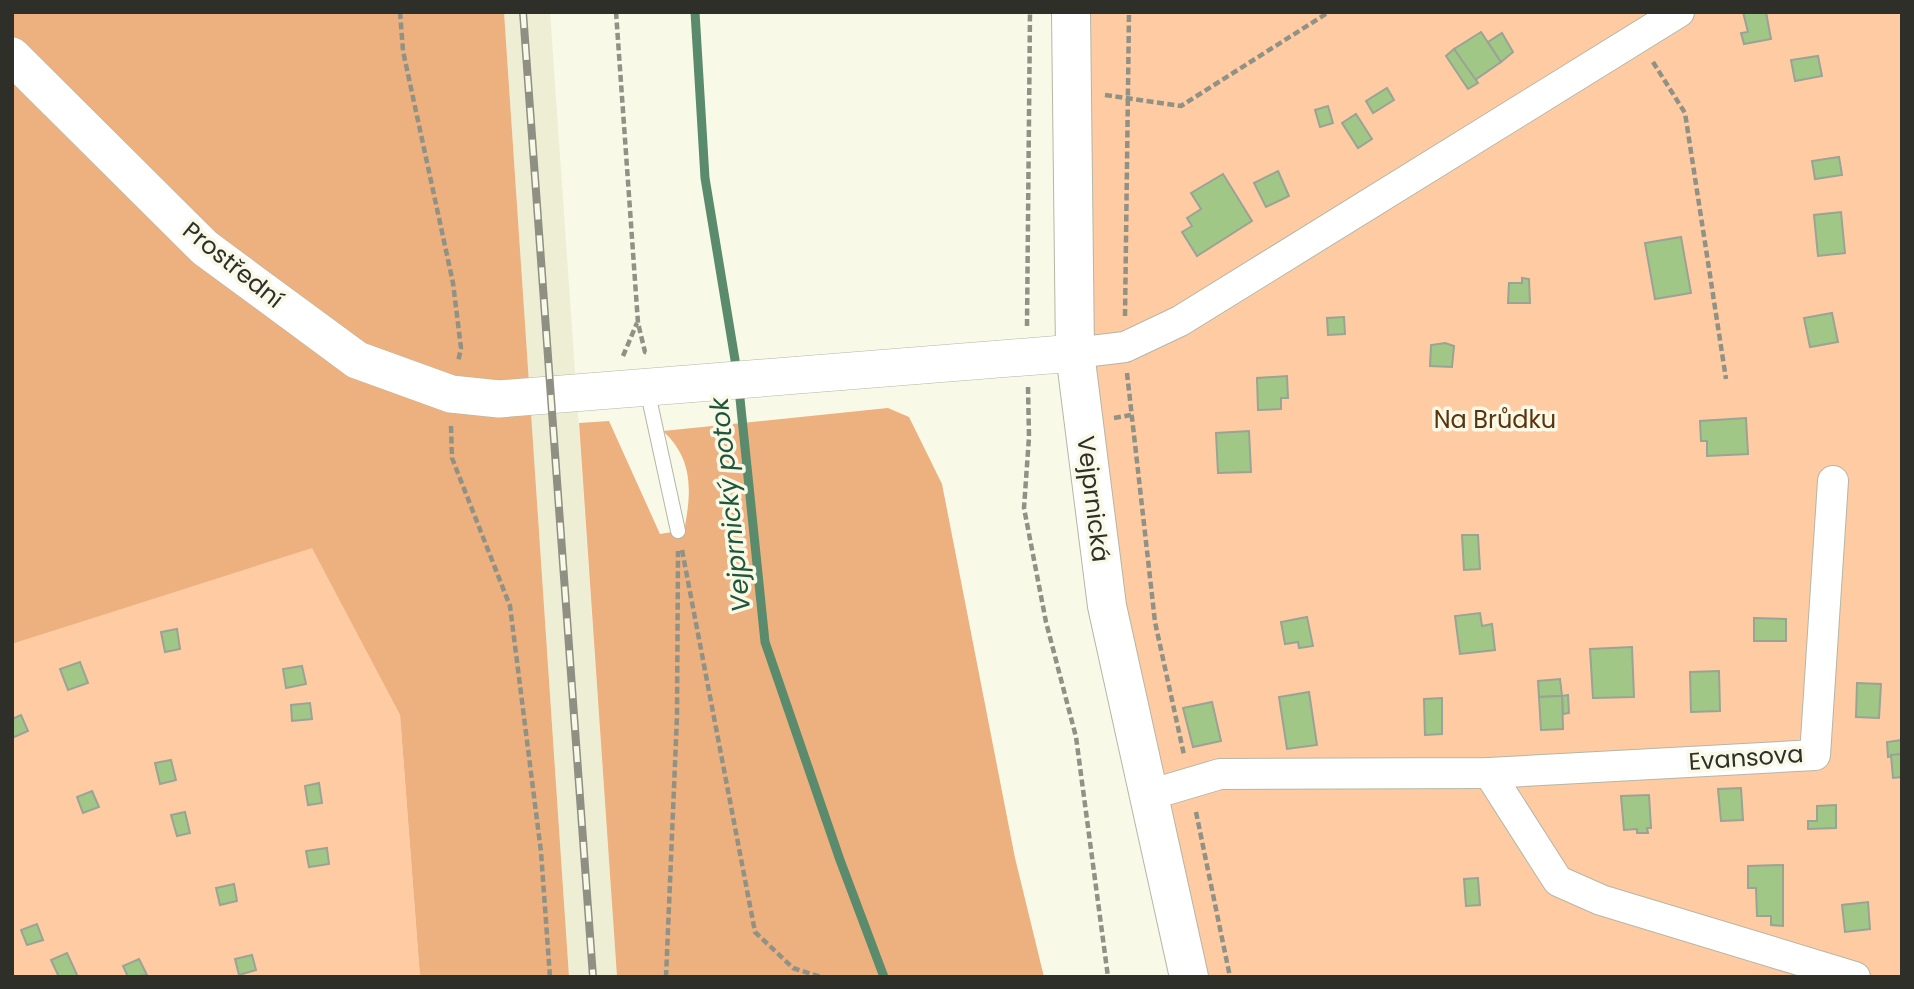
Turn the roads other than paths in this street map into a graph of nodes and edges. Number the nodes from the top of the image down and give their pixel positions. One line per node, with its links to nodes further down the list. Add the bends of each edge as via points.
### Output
1 (1070, 12): 4 (main road, Vejprnická)
2 (1679, 12): 4 (street, via 1180,321 1125,347)
3 (12, 56): 5 (street, Prostřední, via 205,248 357,360 451,394 499,399)
4 (1075, 353): 5 (street, Prostřední); 9 (main road, Vejprnická, via 1107,606)
5 (669, 383): 7 (lane)
6 (1833, 481): 8 (street, Evansova, via 1815,755)
7 (678, 531)
8 (1489, 773): 9 (street, Evansova, via 1220,774); 11 (street, via 1558,881 1601,900)
9 (1149, 795): 10 (main road, Vejprnická)
10 (1189, 977)
11 (1855, 977)

